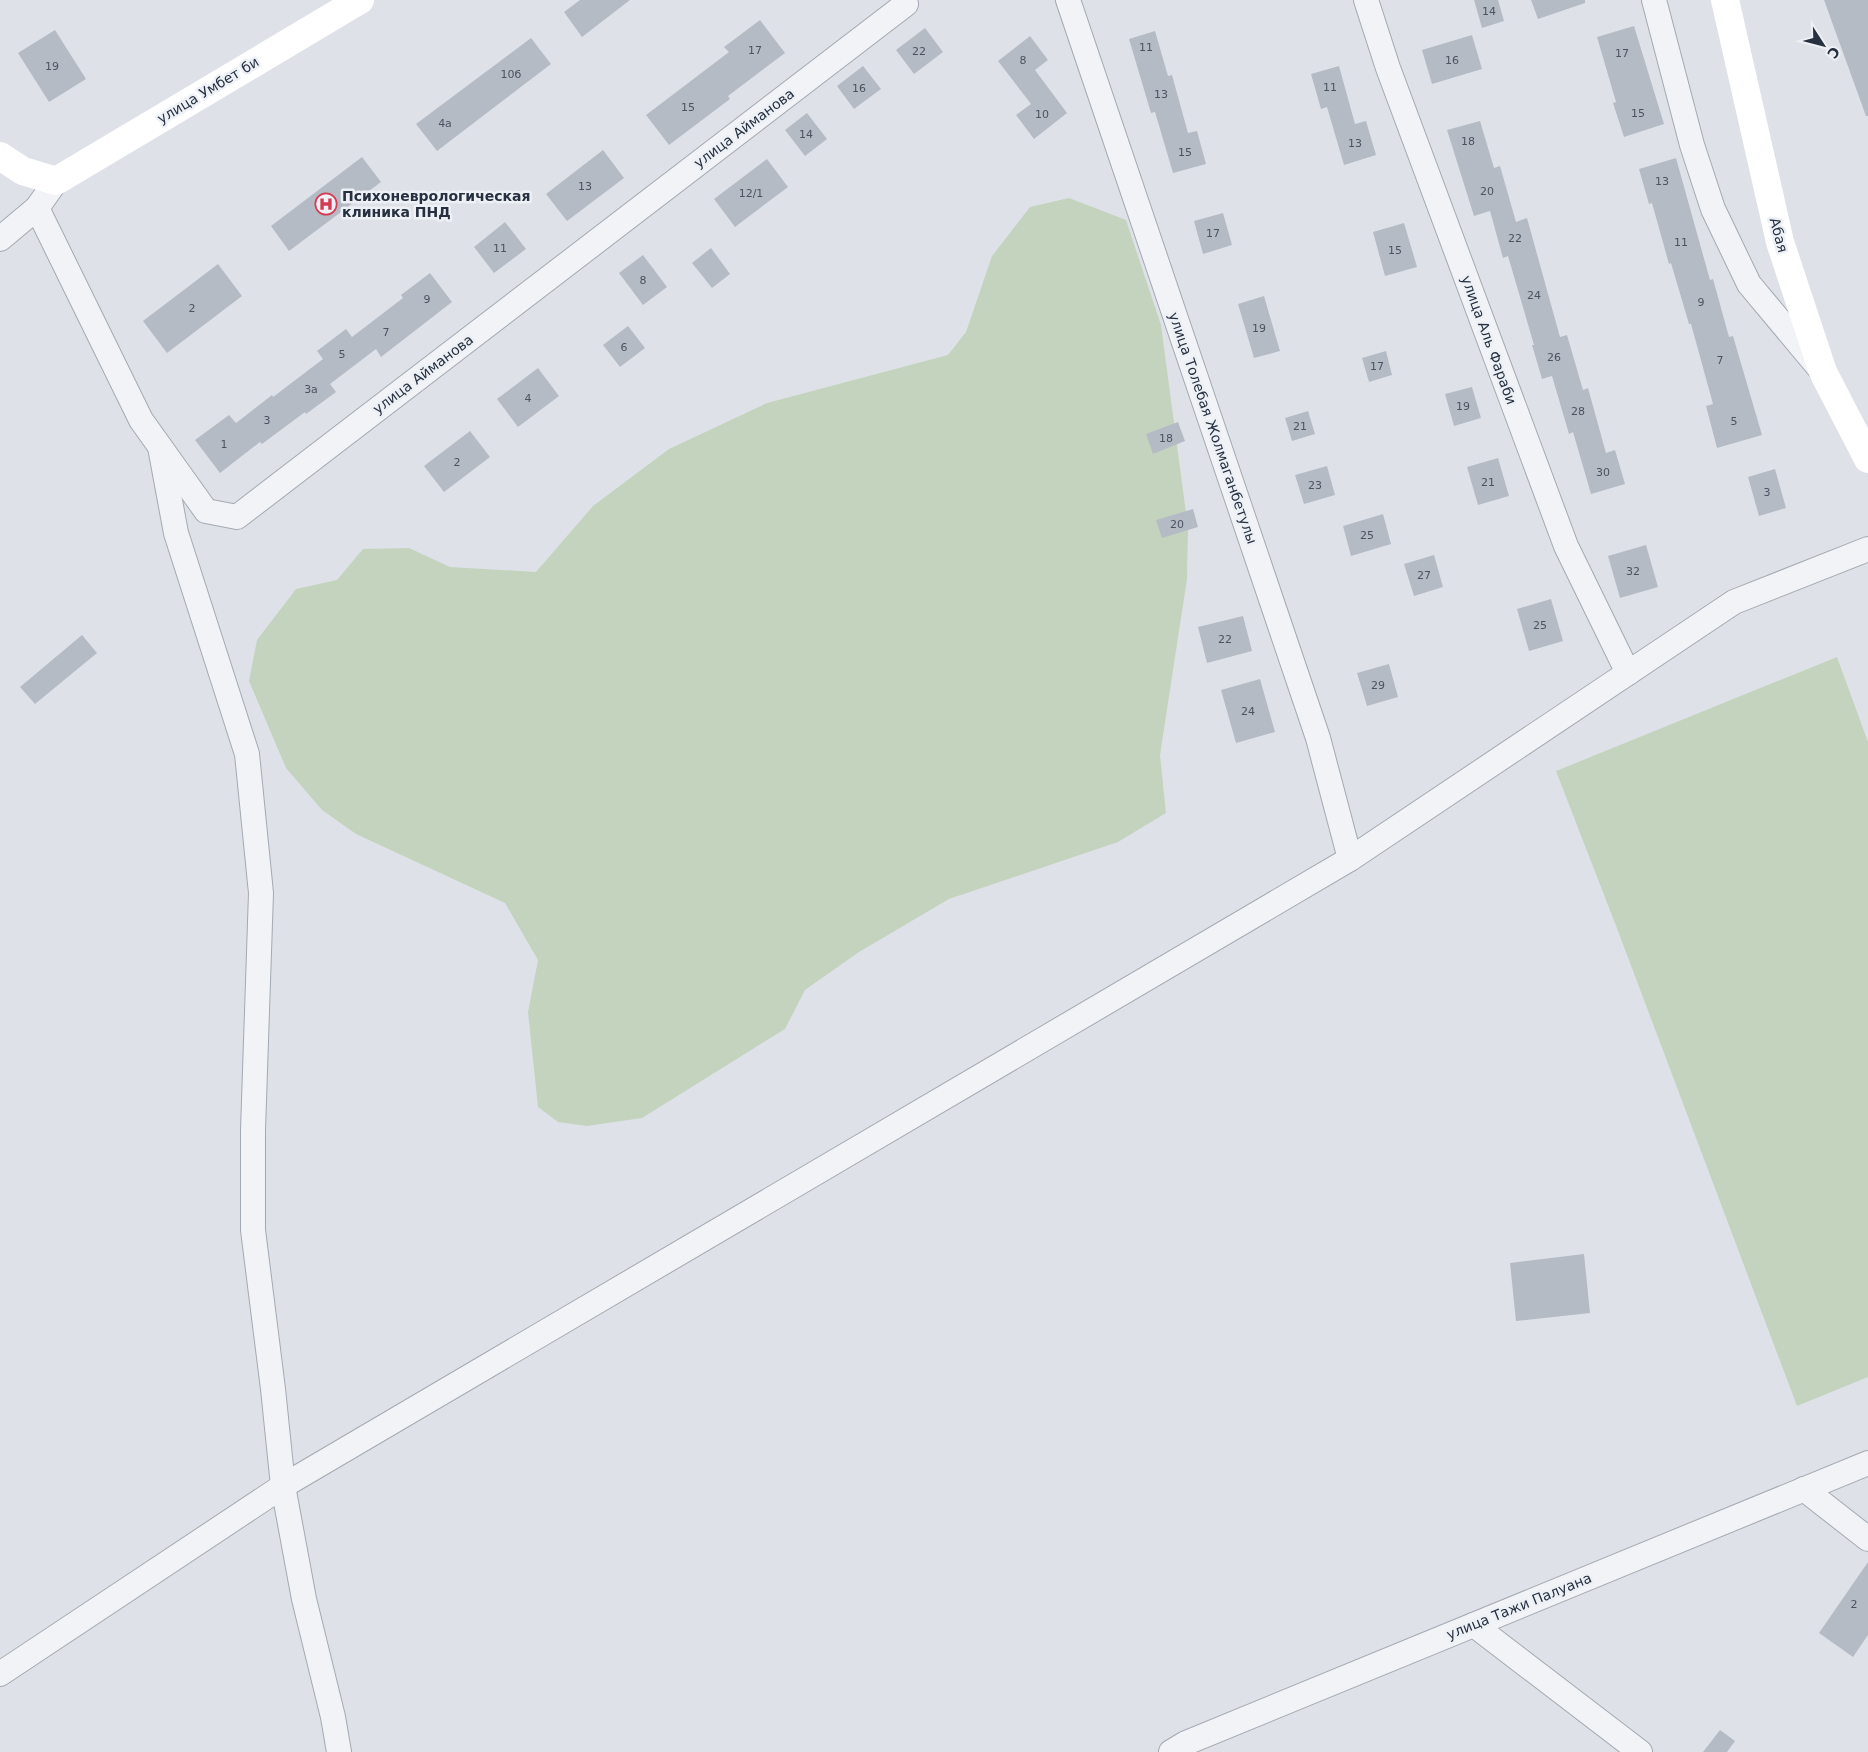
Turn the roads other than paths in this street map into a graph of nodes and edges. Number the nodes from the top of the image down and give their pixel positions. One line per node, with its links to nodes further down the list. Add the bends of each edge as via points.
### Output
1 (360, 0): 8 (street, улица Умбет би)
2 (904, 0): 12 (street, улица Айманова, via 906,4 236,517 206,511)
3 (1068, 0): 16 (street, улица Толебая Жолмаганбетулы, via 1318,738)
4 (1366, 0): 15 (street, улица Аль Фараби, via 1388,68 1566,546)
5 (1654, 0): 11 (street, via 1692,145 1713,210 1749,284)
6 (1724, 0): 11 (street, Абая, via 1780,242)
7 (0, 156): 8 (street, via 23,171)
8 (56, 181): 9 (street)
9 (37, 208): 10 (street); 12 (street, улица Айманова, via 141,420)
10 (0, 238)
11 (1823, 372): 13 (street, Абая)
12 (160, 447): 18 (street, via 176,533 247,754 260,893 253,1230)
13 (1868, 459)
14 (1868, 549): 15 (street, via 1734,602)
15 (1628, 673): 16 (street)
16 (1350, 859): 18 (street)
17 (1868, 1463): 19 (street, улица Тажи Палуана)
18 (283, 1486): 22 (street); 23 (street, via 304,1599)
19 (1804, 1489): 20 (street); 21 (street, улица Тажи Палуана)
20 (1868, 1539)
21 (1474, 1625): 24 (street, улица Тажи Палуана, via 1186,1743); 25 (street)
22 (0, 1674)
23 (339, 1752)
24 (1171, 1752)
25 (1640, 1752)

